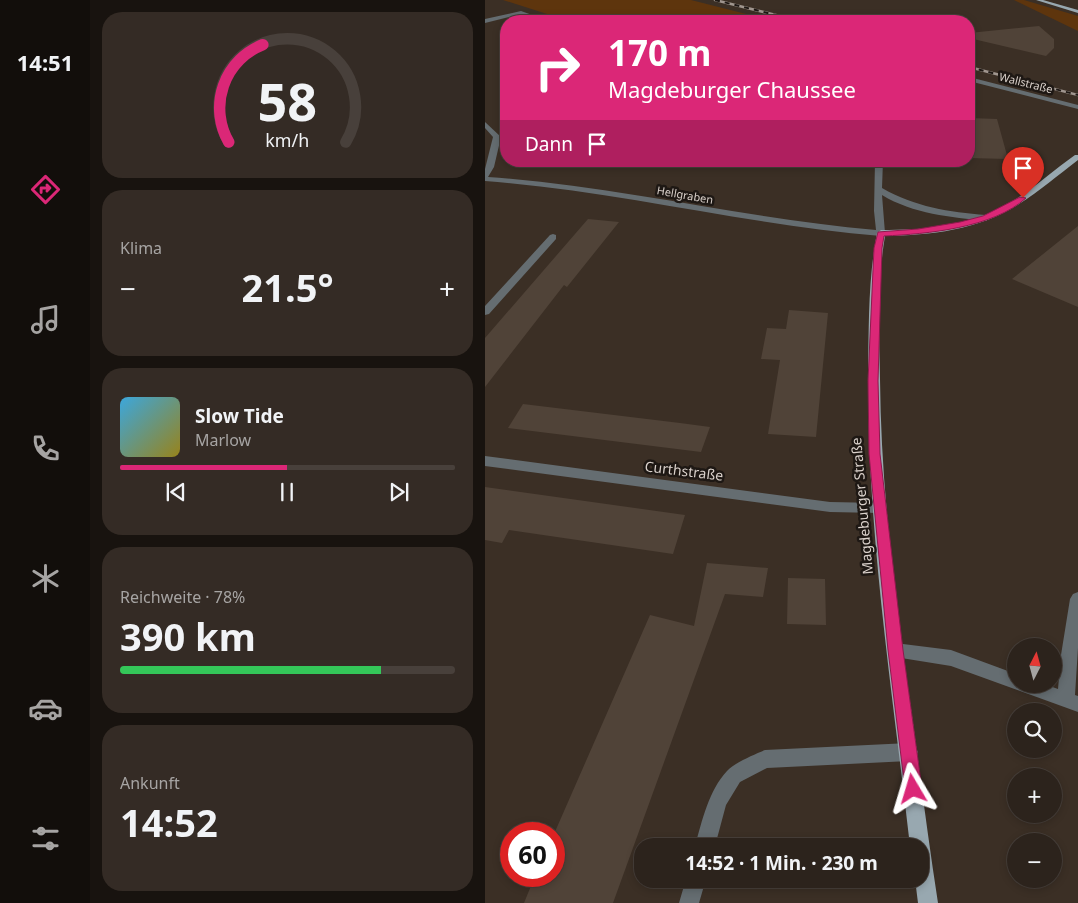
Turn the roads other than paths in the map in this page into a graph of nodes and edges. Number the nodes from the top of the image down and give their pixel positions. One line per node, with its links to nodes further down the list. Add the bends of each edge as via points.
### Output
1 (1038, 0): 2 (main road)
2 (1078, 12)
3 (509, 15): 4 (street, via 521,12)
4 (529, 15)
5 (500, 17): 6 (street)
6 (485, 21)
7 (975, 80): 8 (street, Wallstraße)
8 (1078, 106)
9 (485, 124): 10 (street)
10 (500, 135)
11 (500, 139): 14 (street)
12 (1078, 156): 16 (main road, via 1023,198)
13 (879, 167): 15 (street, Magdeburger Straße)
14 (485, 177): 17 (street, Hellgraben, via 557,185 817,229)
15 (879, 188): 16 (street, via 921,208); 17 (street, Magdeburger Straße)
16 (986, 218): 17 (main road, via 933,230)
17 (881, 233): 21 (main road, Magdeburger Straße, via 877,261 873,407)
18 (553, 237): 19 (street)
19 (485, 312)
20 (485, 462): 21 (street, Curthstraße, via 830,507)
21 (879, 508): 23 (main road, Magdeburger Straße)
22 (1078, 599): 26 (street, via 1069,655)
23 (895, 650): 24 (street, via 951,658); 27 (main road, Magdeburger Straße)
24 (1007, 679)
25 (1047, 693): 26 (street)
26 (1072, 702)
27 (909, 752): 28 (street, via 765,759 734,776 718,801); 29 (main road, Magdeburger Straße)
28 (707, 838)
29 (919, 838)
30 (693, 888): 32 (street)
31 (926, 888): 33 (main road, Magdeburger Straße)
32 (689, 903)
33 (928, 903)

